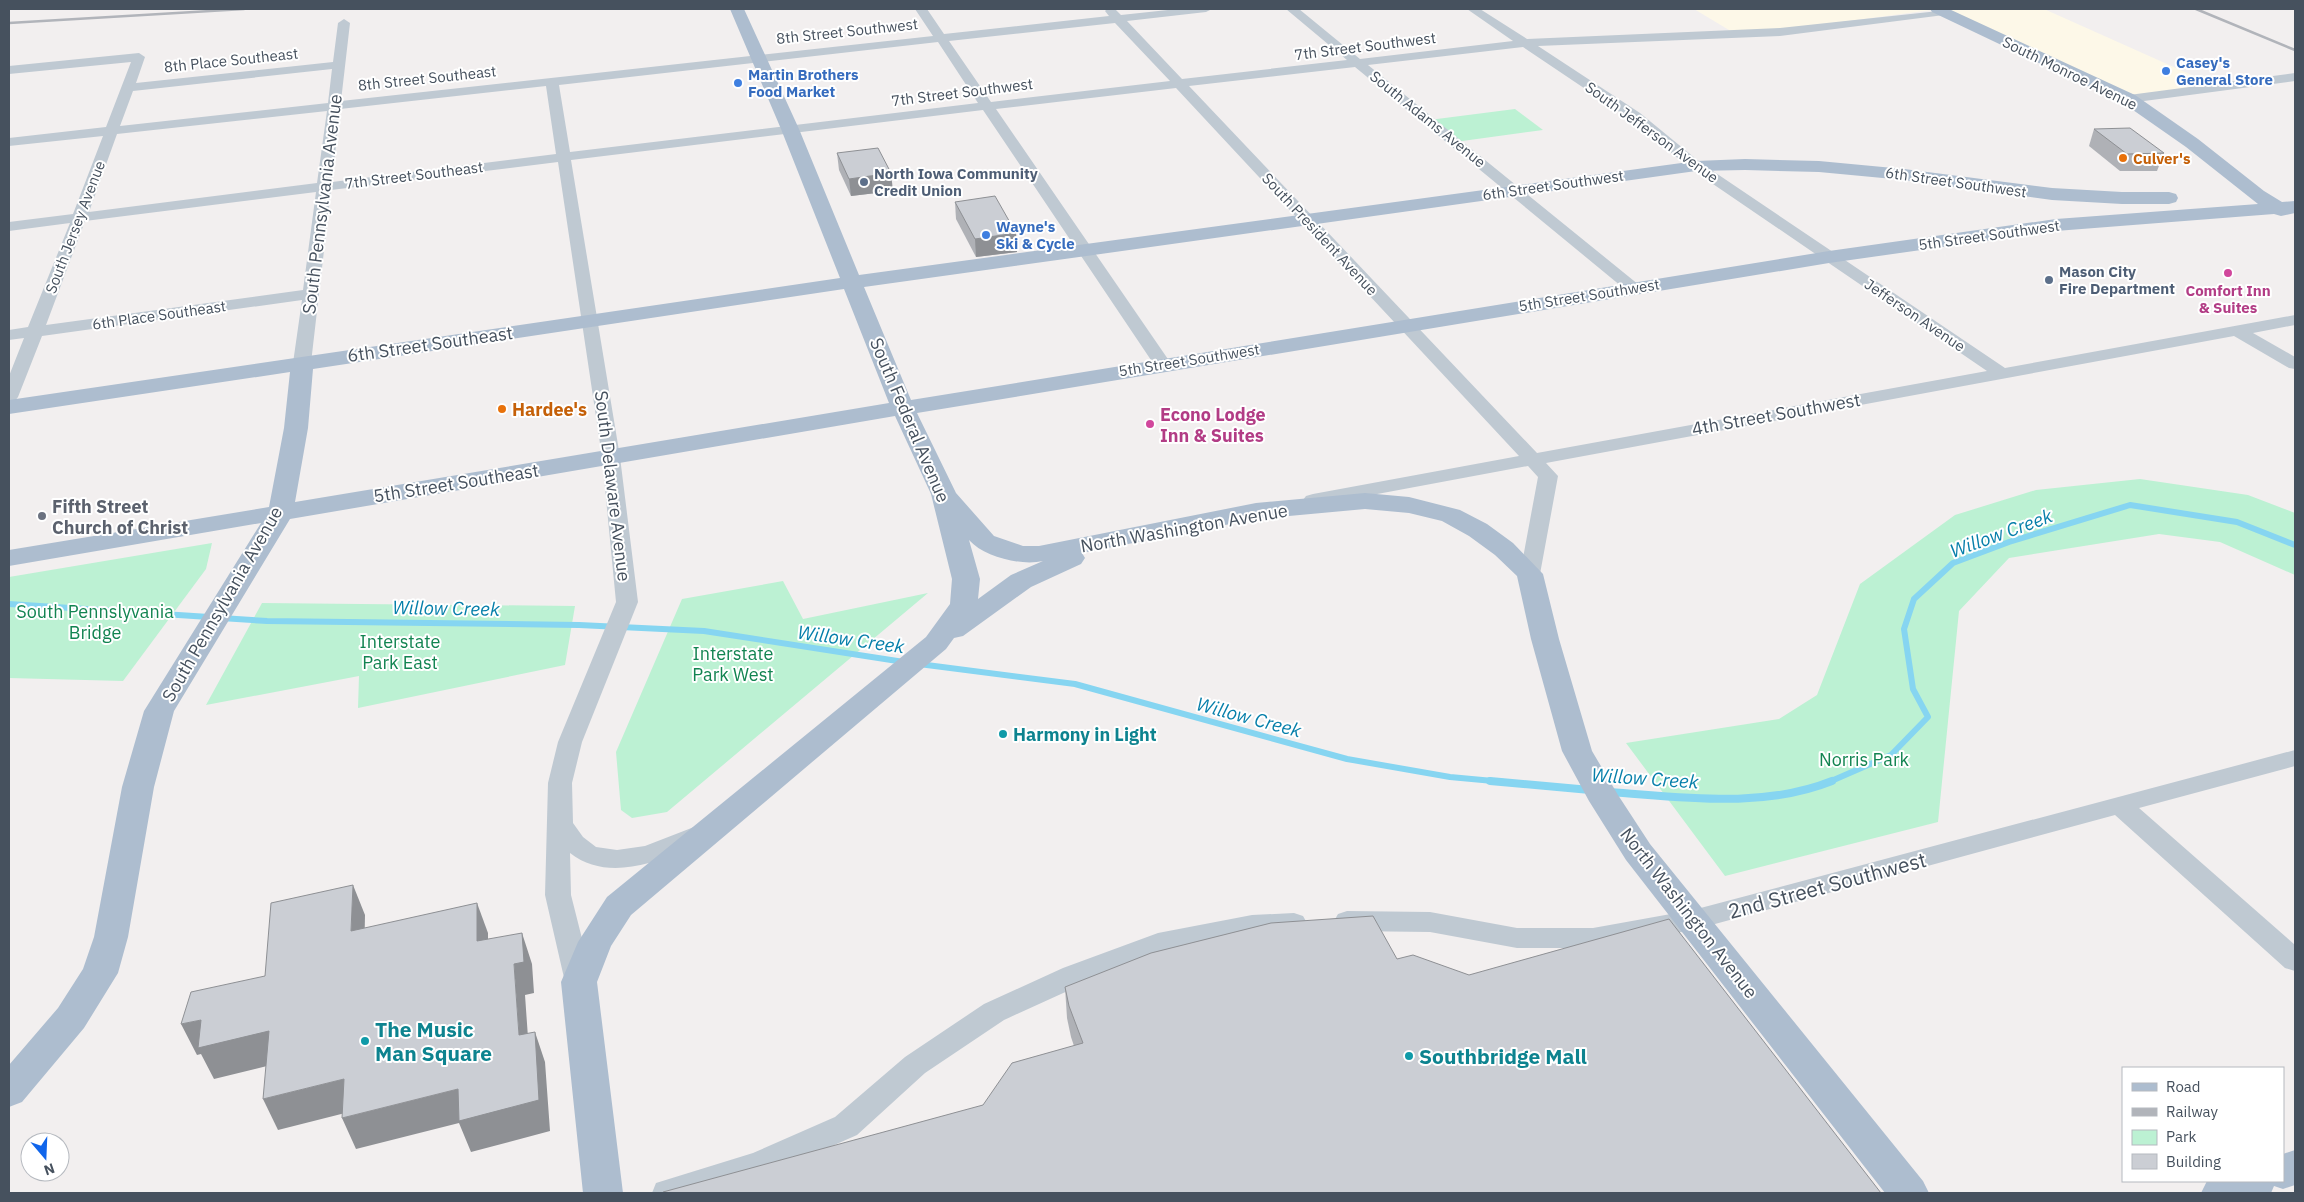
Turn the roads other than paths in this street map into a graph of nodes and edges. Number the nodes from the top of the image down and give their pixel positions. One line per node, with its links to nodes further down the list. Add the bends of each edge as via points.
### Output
1 (736, 9): 11 (main road, South Federal Avenue)
2 (921, 9): 9 (street)
3 (1206, 9): 7 (street, 8th Street Southwest)
4 (1292, 9): 12 (street, South Adams Avenue)
5 (1473, 9): 10 (street, South Jefferson Avenue)
6 (1940, 10): 10 (street, 7th Street Southwest, via 1780,32); 19 (main road, South Monroe Avenue)
7 (1113, 14): 9 (street, 8th Street Southwest); 17 (street, South President Avenue)
8 (344, 23): 13 (street, South Pennsylvania Avenue)
9 (941, 38): 11 (street, 8th Street Southwest); 21 (street)
10 (1527, 43): 12 (street, 7th Street Southwest); 26 (street, South Jefferson Avenue, via 1635,116)
11 (759, 57): 16 (street, 8th Street Southeast); 22 (main road, South Federal Avenue)
12 (1358, 63): 17 (street, 7th Street Southwest); 28 (street, South Adams Avenue)
13 (338, 65): 18 (street, 8th Place Southeast); 20 (street, South Pennsylvania Avenue)
14 (9, 70): 18 (street, South Jersey Avenue, via 139,57)
15 (2295, 77): 19 (street)
16 (552, 80): 20 (street, 8th Street Southeast); 25 (street, South Delaware Avenue)
17 (1181, 84): 21 (street, 7th Street Southwest); 33 (street, South President Avenue)
18 (128, 88): 23 (street, South Jersey Avenue)
19 (2129, 99): 30 (main road, South Monroe Avenue, via 2192,143)
20 (335, 105): 23 (street, 8th Street Southeast); 27 (street, South Pennsylvania Avenue)
21 (988, 106): 22 (street, 7th Street Southwest); 35 (street)
22 (790, 129): 25 (street, 7th Street Southeast); 37 (main road, South Federal Avenue)
23 (112, 130): 24 (street, 8th Street Southeast); 32 (street, South Jersey Avenue)
24 (9, 142)
25 (563, 157): 27 (street, 7th Street Southeast); 41 (street, South Delaware Avenue)
26 (1696, 166): 28 (main road, 6th Street Southwest); 30 (main road, 6th Street Southwest, via 1742,163 1838,167 2080,197 2137,199); 36 (street, South Jefferson Avenue)
27 (324, 187): 32 (street, 7th Street Southeast); 39 (street, South Pennsylvania Avenue)
28 (1516, 190): 33 (main road, 6th Street Southwest); 38 (street, South Adams Avenue)
29 (2295, 194): 30 (main road)
30 (2257, 195): 31 (main road, South Monroe Avenue)
31 (2289, 211): 36 (main road, 5th Street Southwest, via 2056,225)
32 (80, 217): 34 (street, 7th Street Southeast); 44 (street, South Jersey Avenue)
33 (1305, 219): 35 (main road, 6th Street Southwest); 42 (street, South President Avenue)
34 (9, 226)
35 (1084, 250): 37 (main road, 6th Street Southwest); 48 (street)
36 (1829, 257): 38 (main road, 5th Street Southwest); 49 (street, Jefferson Avenue)
37 (852, 282): 41 (main road, 6th Street Southeast); 52 (main road, South Federal Avenue)
38 (1633, 288): 42 (main road, 5th Street Southwest)
39 (310, 294): 44 (street, 6th Place Southeast); 46 (street, South Pennsylvania Avenue)
40 (2295, 320): 43 (street, 4th Street Southwest)
41 (589, 321): 46 (main road, 6th Street Southeast); 53 (street, South Delaware Avenue)
42 (1405, 325): 48 (main road, 5th Street Southwest); 54 (street, South President Avenue)
43 (2236, 330): 47 (street); 49 (street, 4th Street Southwest)
44 (34, 332): 45 (street, 6th Place Southeast); 50 (street, South Jersey Avenue)
45 (9, 335)
46 (302, 363): 51 (main road, 6th Street Southeast); 57 (main road, South Pennsylvania Avenue, via 296,428)
47 (2295, 364)
48 (1164, 365): 52 (main road, 5th Street Southwest)
49 (2001, 373): 54 (street, 4th Street Southwest)
50 (9, 397)
51 (9, 407)
52 (903, 408): 53 (main road, 5th Street Southeast); 55 (main road, South Federal Avenue)
53 (611, 457): 57 (main road, 5th Street Southeast); 64 (street, South Delaware Avenue, via 627,602 570,742 560,783)
54 (1532, 459): 56 (street, 4th Street Southwest); 60 (street, South President Avenue, via 1548,476)
55 (944, 494): 58 (main road, North Washington Avenue, via 984,542 1020,554 1056,552); 61 (main road, South Federal Avenue, via 966,579 964,604)
56 (1256, 511): 58 (main road, North Washington Avenue); 60 (main road, North Washington Avenue, via 1365,501 1409,505 1450,515 1478,530)
57 (281, 512): 59 (main road, 5th Street Southeast); 69 (main road, South Pennsylvania Avenue, via 159,711 138,787 111,937 100,973 71,1018)
58 (1118, 539): 61 (main road, via 1021,581)
59 (9, 558)
60 (1530, 574): 66 (main road, North Washington Avenue, via 1545,639 1578,751 1638,852)
61 (936, 643): 65 (main road, South Federal Avenue)
62 (2295, 758): 63 (street, 2nd Street Southwest)
63 (2121, 806): 66 (street, 2nd Street Southwest); 67 (street)
64 (561, 823): 65 (street, via 574,843 590,854 612,860 662,850); 68 (street, South Delaware Avenue, via 557,857 558,895)
65 (709, 830): 68 (main road, South Delaware Avenue, via 619,906 595,942)
66 (1693, 920): 72 (street, 2nd Street Southwest, via 1593,938 1517,938 1430,922 1252,925 1158,943 1073,976 994,1012 915,1066 846,1126 760,1164); 73 (main road, North Washington Avenue)
67 (2295, 961)
68 (579, 982): 71 (main road, South Delaware Avenue)
69 (9, 1090)
70 (2254, 1182): 74 (main road)
71 (603, 1193)
72 (667, 1193)
73 (1909, 1193)
74 (2221, 1193)

